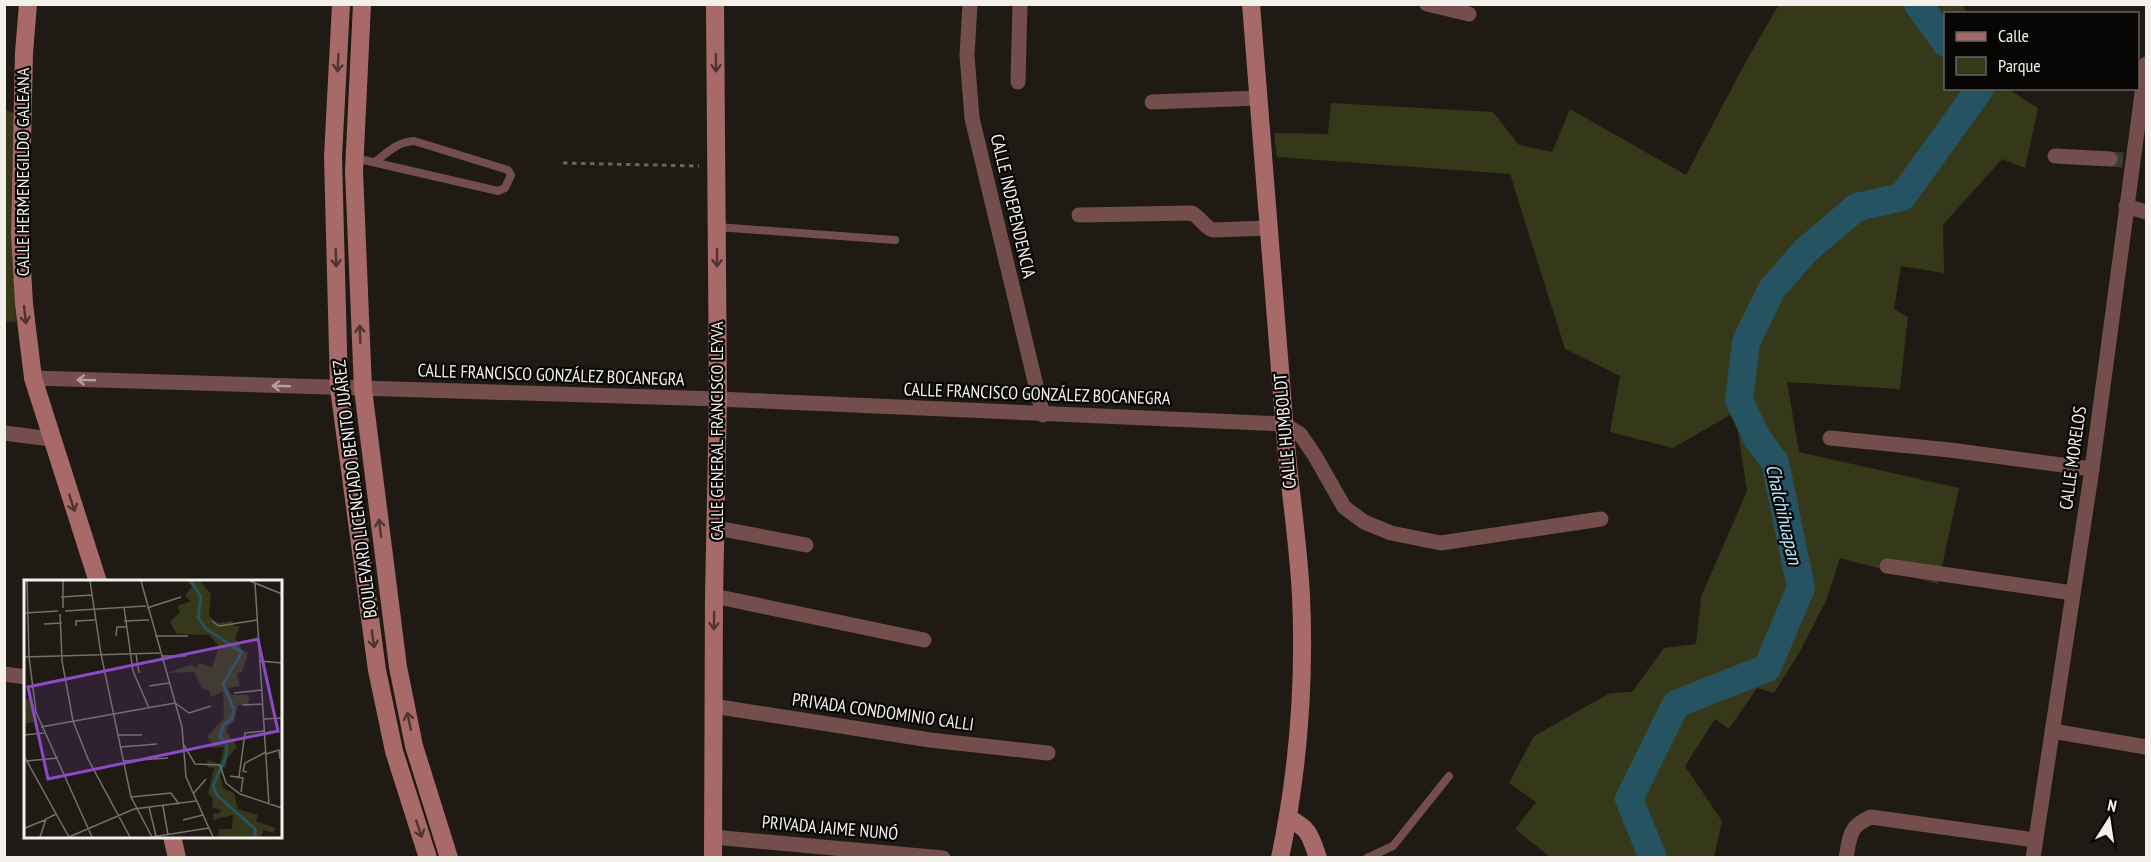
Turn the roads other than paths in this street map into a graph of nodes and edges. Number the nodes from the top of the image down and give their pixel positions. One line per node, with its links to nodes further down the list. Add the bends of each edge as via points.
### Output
1 (28, 4): 24 (street, CALLE HERMENEGILDO GALEANA, one-way to 24, via 20,234)
2 (341, 4): 25 (street, BOULEVARD LICENCIADO BENITO JUÁREZ, one-way to 25, via 333,157)
3 (362, 4): 15 (street, BOULEVARD LICENCIADO BENITO JUÁREZ)
4 (715, 4): 21 (street, CALLE GENERAL FRANCISCO LEYVA, one-way to 21)
5 (970, 4): 28 (street, CALLE INDEPENDENCIA, via 967,55 972,118)
6 (1020, 4): 11 (street)
7 (1251, 4): 12 (street, CALLE HUMBOLDT)
8 (1427, 4): 9 (street)
9 (1469, 14)
10 (2146, 64): 16 (street, CALLE MORELOS)
11 (1018, 82)
12 (1259, 98): 13 (street); 22 (street, CALLE HUMBOLDT)
13 (1152, 102)
14 (2055, 156): 16 (street)
15 (354, 158): 17 (lane); 26 (street, BOULEVARD LICENCIADO BENITO JUÁREZ, one-way to 15)
16 (2122, 160): 18 (street, CALLE MORELOS)
17 (375, 162): 17 (lane, via 403,142 414,141 508,170 511,175 505,188 498,191)
18 (2126, 206): 19 (street); 33 (street, CALLE MORELOS)
19 (2146, 212)
20 (1079, 215): 22 (street, via 1192,213 1213,230)
21 (717, 227): 23 (lane); 27 (street, CALLE GENERAL FRANCISCO LEYVA, one-way to 27)
22 (1269, 228): 29 (street, CALLE HUMBOLDT)
23 (895, 240)
24 (33, 378): 25 (street, CALLE FRANCISCO GONZÁLEZ BOCANEGRA, one-way to 24); 32 (street, CALLE HERMENEGILDO GALEANA)
25 (339, 388): 26 (street, CALLE FRANCISCO GONZÁLEZ BOCANEGRA); 48 (street, BOULEVARD LICENCIADO BENITO JUÁREZ, one-way to 48, via 377,670)
26 (363, 389): 27 (street, CALLE FRANCISCO GONZÁLEZ BOCANEGRA); 46 (street, BOULEVARD LICENCIADO BENITO JUÁREZ, one-way to 26, via 398,667)
27 (718, 399): 28 (street, CALLE FRANCISCO GONZÁLEZ BOCANEGRA); 35 (street, CALLE GENERAL FRANCISCO LEYVA)
28 (1043, 415): 29 (street, CALLE FRANCISCO GONZÁLEZ BOCANEGRA)
29 (1284, 424): 34 (street, via 1300,434 1344,507 1364,522 1391,533 1441,543); 51 (street, CALLE HUMBOLDT, via 1301,595 1302,651 1300,711)
30 (4, 433): 32 (street)
31 (1830, 438): 33 (street)
32 (51, 439): 38 (street, CALLE HERMENEGILDO GALEANA, one-way to 38)
33 (2092, 469): 39 (street, CALLE MORELOS)
34 (1601, 519)
35 (717, 528): 36 (street); 40 (street, CALLE GENERAL FRANCISCO LEYVA)
36 (806, 545)
37 (1887, 566): 39 (street)
38 (97, 580)
39 (2073, 593): 45 (street, CALLE MORELOS)
40 (714, 596): 41 (street); 44 (street, CALLE GENERAL FRANCISCO LEYVA, one-way to 44)
41 (924, 640)
42 (4, 674): 43 (street)
43 (24, 677)
44 (714, 706): 49 (street, PRIVADA CONDOMINIO CALLI, via 930,740); 52 (street, CALLE GENERAL FRANCISCO LEYVA)
45 (2052, 731): 47 (street); 54 (street, CALLE MORELOS)
46 (414, 746): 48 (street); 58 (street, BOULEVARD LICENCIADO BENITO JUÁREZ)
47 (2146, 747)
48 (394, 751): 57 (street, BOULEVARD LICENCIADO BENITO JUÁREZ, one-way to 57)
49 (1048, 753)
50 (1449, 776): 63 (lane, via 1393,846)
51 (1288, 818): 61 (street, CALLE HUMBOLDT); 62 (street, via 1303,825)
52 (713, 837): 55 (street, PRIVADA JAIME NUNÓ); 59 (street, CALLE GENERAL FRANCISCO LEYVA)
53 (172, 838): 56 (street)
54 (2036, 840): 64 (street, via 1871,817 1858,822 1851,832); 65 (street, CALLE MORELOS)
55 (878, 855): 60 (street, PRIVADA JAIME NUNÓ)
56 (177, 858)
57 (428, 858)
58 (449, 858)
59 (713, 858)
60 (943, 858)
61 (1280, 858)
62 (1318, 858)
63 (1367, 858)
64 (1846, 858)
65 (2033, 858)

